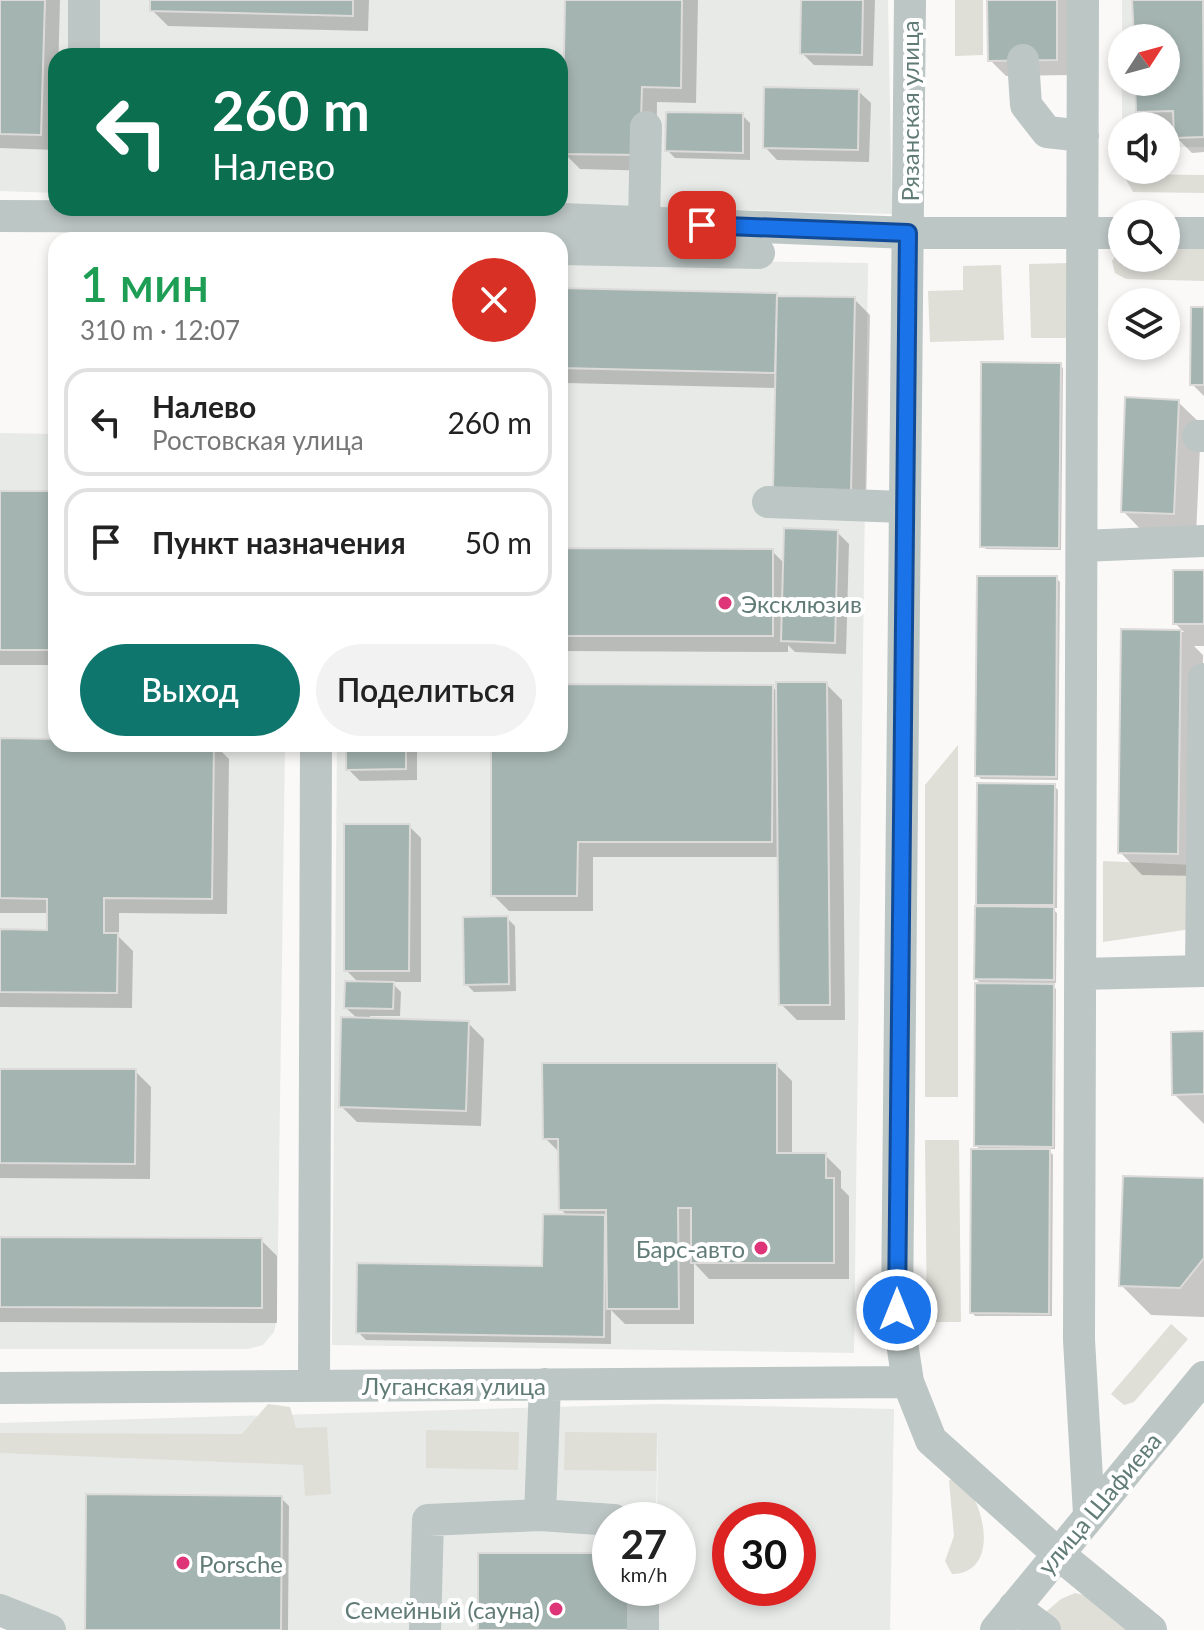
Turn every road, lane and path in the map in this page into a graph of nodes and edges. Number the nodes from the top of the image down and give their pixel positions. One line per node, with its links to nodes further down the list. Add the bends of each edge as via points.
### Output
1 (84, 0): 4 (street)
2 (910, 0): 16 (street, Рязанская улица)
3 (1083, 0): 7 (street)
4 (84, 48)
5 (1023, 60): 7 (street, via 1026,105 1047,132)
6 (646, 127): 13 (street)
7 (1083, 136): 17 (street)
8 (48, 214): 9 (street)
9 (0, 216)
10 (142, 216): 14 (street)
11 (355, 216): 14 (street)
12 (474, 216): 15 (street)
13 (644, 222): 15 (street); 16 (street)
14 (317, 228)
15 (504, 229)
16 (908, 233): 17 (street); 24 (street, Рязанская улица)
17 (1082, 233): 18 (street); 26 (street)
18 (1108, 233)
19 (1180, 233): 20 (street)
20 (1204, 233)
21 (568, 249): 22 (street)
22 (759, 253)
23 (768, 502): 24 (street)
24 (903, 507): 32 (street, Рязанская улица, via 897,1310)
25 (1204, 541): 26 (street)
26 (1082, 546): 30 (street)
27 (1204, 679): 29 (street)
28 (316, 752): 34 (street)
29 (1203, 970): 30 (street)
30 (1080, 974): 36 (street, via 1079,1340)
31 (1204, 1377): 36 (street, улица Шафиева)
32 (908, 1382): 33 (street, Луганская улица); 39 (street, Рязанская улица, via 931,1440)
33 (545, 1384): 34 (street, Луганская улица); 37 (street)
34 (314, 1386): 35 (street, Луганская улица)
35 (0, 1388)
36 (1089, 1514): 39 (street, улица Шафиева)
37 (540, 1515): 38 (street); 44 (street, via 428,1520)
38 (592, 1519)
39 (1057, 1553): 42 (street, улица Шафиева); 47 (street)
40 (643, 1606): 45 (street)
41 (0, 1610): 43 (street)
42 (1005, 1619): 46 (street)
43 (50, 1630)
44 (425, 1630)
45 (643, 1630)
46 (1045, 1630)
47 (1151, 1630)

